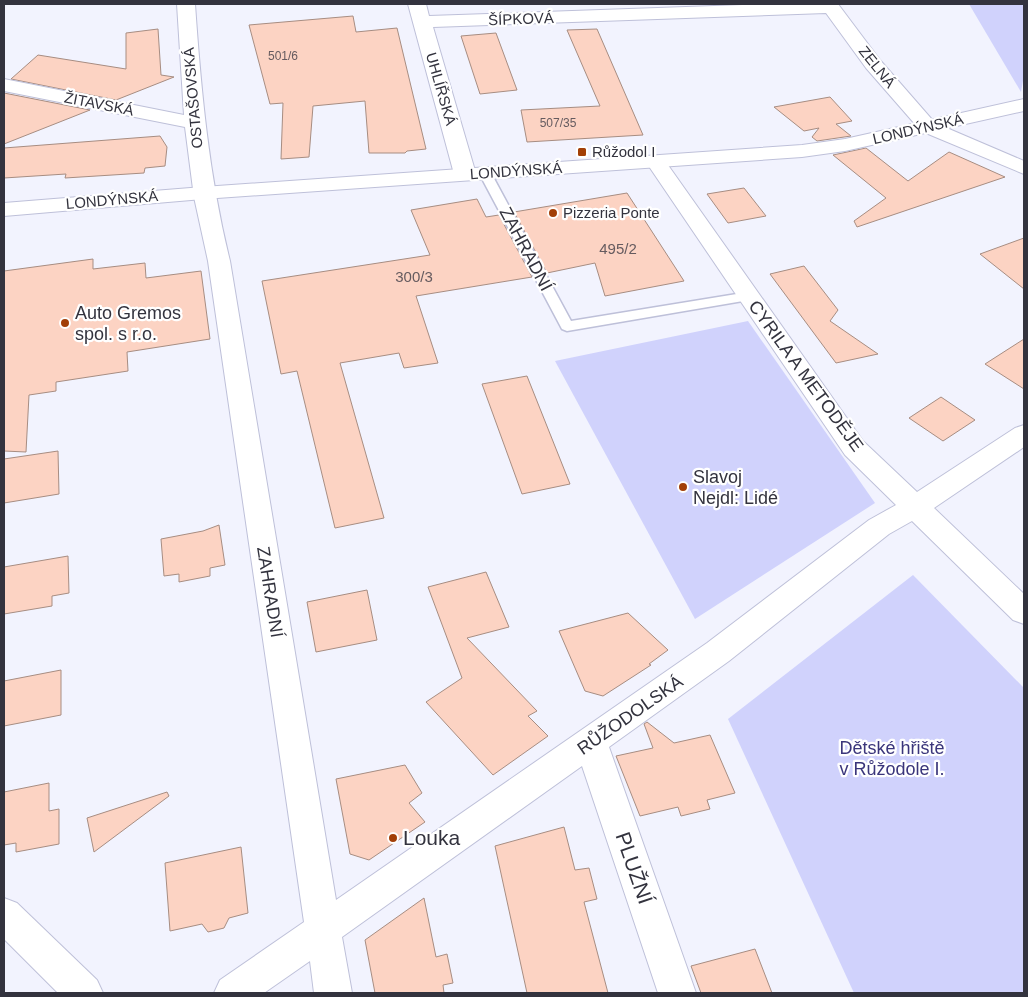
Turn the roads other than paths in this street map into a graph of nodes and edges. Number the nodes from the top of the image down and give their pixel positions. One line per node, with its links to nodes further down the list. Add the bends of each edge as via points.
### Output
1 (186, 4): 7 (street, OSTAŠOVSKÁ)
2 (417, 4): 4 (street, UHLÍŘSKÁ)
3 (830, 5): 4 (street, ŠÍPKOVÁ); 8 (street, ZELNÁ, via 873,64)
4 (422, 22): 11 (street, UHLÍŘSKÁ)
5 (4, 85): 7 (street, ŽITAVSKÁ)
6 (1024, 104): 8 (street, LONDÝNSKÁ)
7 (194, 123): 12 (street, OSTAŠOVSKÁ)
8 (928, 127): 9 (street, LONDÝNSKÁ, via 828,148); 10 (street)
9 (656, 162): 11 (street, LONDÝNSKÁ); 14 (street, CYRILA A METODĚJE)
10 (1024, 168)
11 (475, 173): 12 (street, LONDÝNSKÁ); 14 (lane, ZAHRADNÍ, via 567,326)
12 (203, 192): 13 (street, LONDÝNSKÁ); 20 (street, ZAHRADNÍ, via 219,261)
13 (4, 210)
14 (749, 296): 16 (street, CYRILA A METODĚJE, via 854,448)
15 (1024, 434): 16 (street, RŮŽODOLSKÁ)
16 (916, 506): 17 (street, CYRILA A METODĚJE); 18 (street, RŮŽODOLSKÁ, via 879,527 718,652)
17 (1024, 612)
18 (591, 743): 20 (street, RŮŽODOLSKÁ); 24 (street, PLUŽNÍ)
19 (4, 915): 21 (street)
20 (322, 929): 22 (street, RŮŽODOLSKÁ); 23 (street, ZAHRADNÍ)
21 (84, 993)
22 (233, 993)
23 (333, 993)
24 (677, 993)

